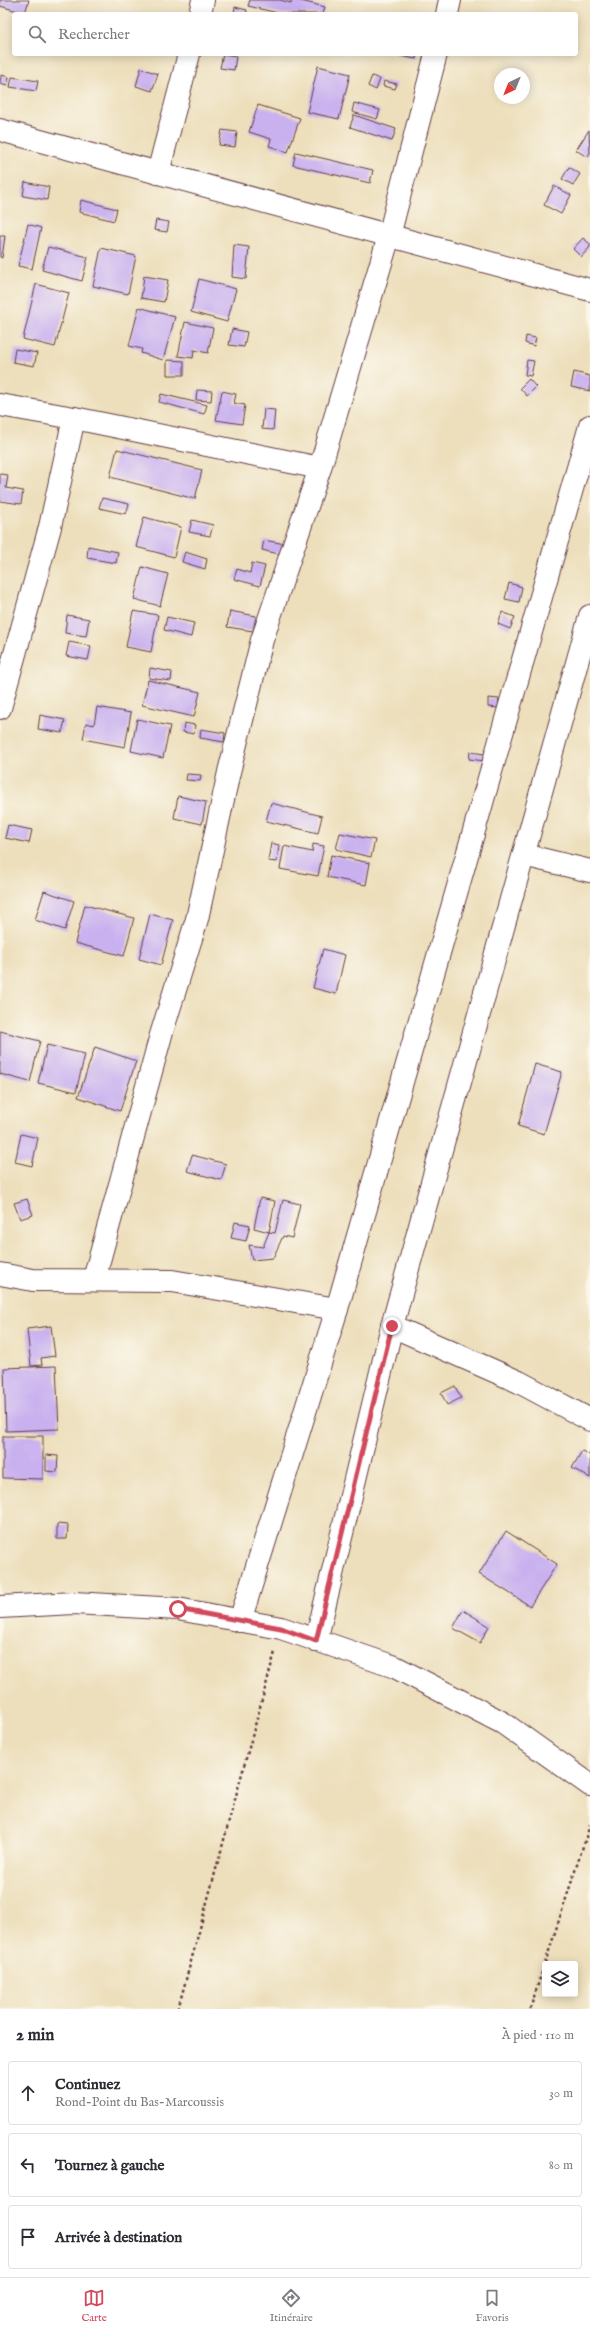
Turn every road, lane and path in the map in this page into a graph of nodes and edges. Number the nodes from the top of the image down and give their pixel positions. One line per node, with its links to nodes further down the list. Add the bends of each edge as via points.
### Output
1 (203, 0): 3 (street)
2 (450, 0): 4 (street)
3 (200, 12)
4 (447, 12)
5 (188, 56): 8 (street)
6 (435, 56): 9 (street)
7 (0, 130): 8 (street)
8 (158, 173): 9 (street)
9 (389, 236): 10 (street); 14 (street)
10 (590, 290)
11 (0, 405): 12 (street)
12 (74, 418): 14 (street); 16 (street, via 50,527)
13 (590, 426): 24 (street)
14 (320, 468): 21 (street, via 262,640 229,772 197,919 161,1035)
15 (590, 616): 18 (street)
16 (8, 649): 17 (street)
17 (0, 708)
18 (524, 855): 19 (street); 25 (street)
19 (590, 871)
20 (0, 1274): 22 (street)
21 (94, 1279): 22 (street); 24 (street, via 172,1282)
22 (33, 1280): 23 (street)
23 (0, 1287)
24 (337, 1310): 28 (street)
25 (392, 1326): 26 (street, via 519,1382); 30 (street)
26 (590, 1420)
27 (0, 1607): 28 (street, via 74,1602 178,1609)
28 (240, 1620): 29 (street)
29 (281, 1628): 30 (street); 33 (path)
30 (316, 1641): 31 (street, via 395,1668 503,1722)
31 (590, 1786)
32 (590, 1825): 34 (path)
33 (178, 2009)
34 (530, 2009)

